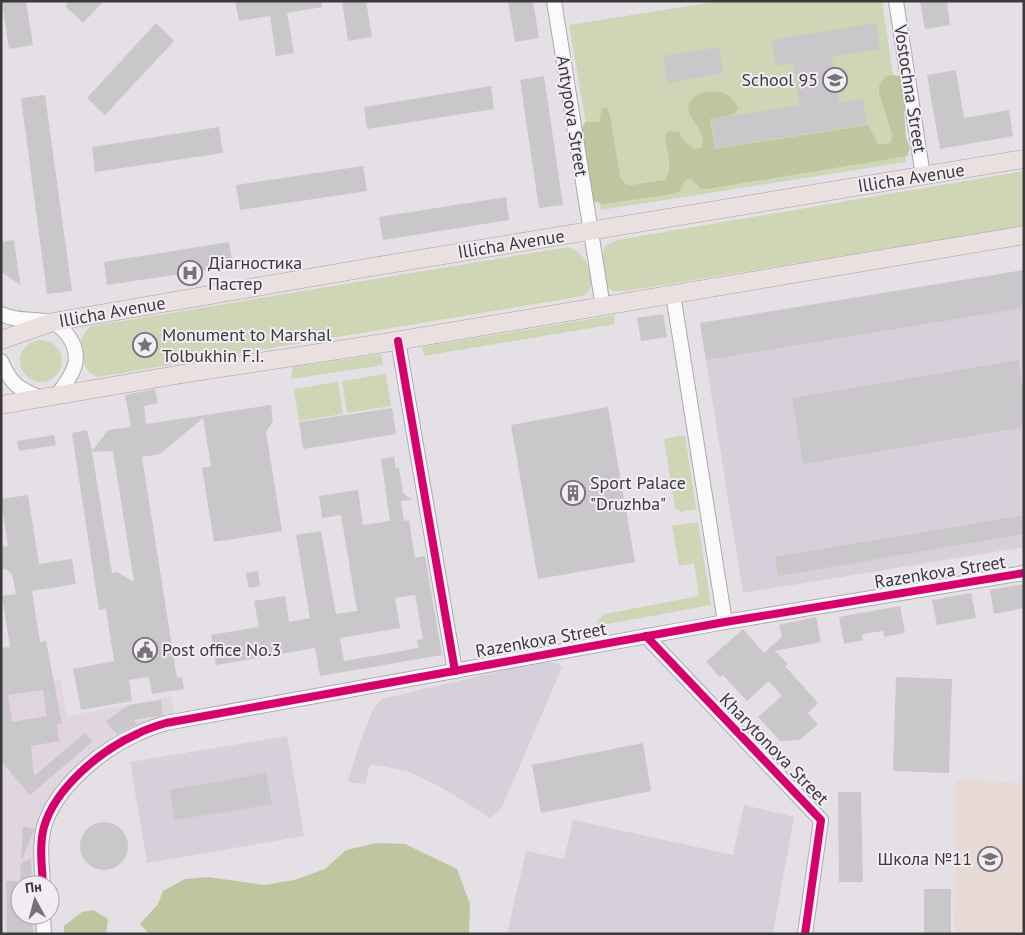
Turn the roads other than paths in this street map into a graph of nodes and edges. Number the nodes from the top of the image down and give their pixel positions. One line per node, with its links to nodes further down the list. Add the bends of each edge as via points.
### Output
1 (554, 1): 5 (street, Antypova Street)
2 (896, 1): 4 (street, Vostochna Street)
3 (1024, 160): 4 (main road, Illicha Avenue)
4 (923, 176): 5 (main road, Illicha Avenue)
5 (590, 231): 8 (street, Antypova Street); 10 (main road, Illicha Avenue)
6 (1024, 236): 7 (main road)
7 (673, 294): 8 (main road); 17 (street)
8 (603, 306): 12 (main road)
9 (1, 314): 10 (street, via 12,319)
10 (53, 322): 11 (main road, Illicha Avenue); 14 (street, via 72,342 76,364 72,375)
11 (1, 340)
12 (398, 341): 14 (main road); 19 (street)
13 (1, 361): 14 (street, via 9,378 22,391)
14 (49, 397): 15 (main road)
15 (1, 405)
16 (1024, 573): 17 (street, Razenkova Street)
17 (725, 622): 18 (street, Razenkova Street)
18 (646, 636): 19 (street, Razenkova Street); 21 (street, Kharytonova Street, via 821,820)
19 (455, 671): 20 (street, Razenkova Street, via 166,723 136,734 84,770 57,798 44,827)
20 (43, 875)
21 (805, 934)

